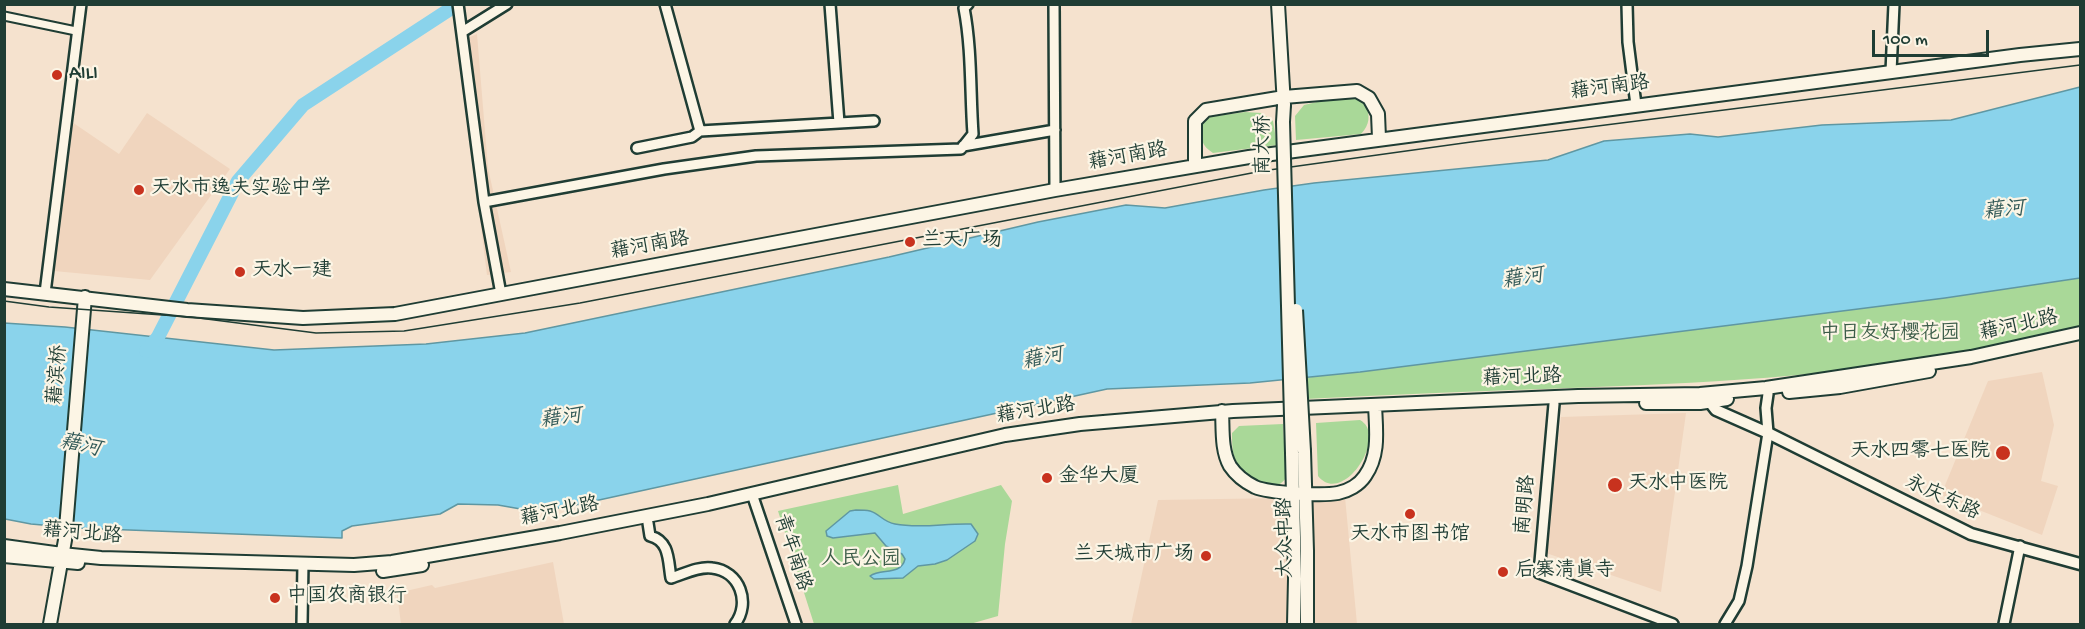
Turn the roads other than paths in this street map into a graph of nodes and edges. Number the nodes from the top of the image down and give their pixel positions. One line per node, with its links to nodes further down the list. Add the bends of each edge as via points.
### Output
1 (81, 4): 13 (street)
2 (458, 4): 12 (street)
3 (507, 4): 12 (street)
4 (665, 4): 21 (street)
5 (830, 4): 19 (street)
6 (968, 4): 23 (street, via 964,8 970,39 973,134)
7 (1054, 4): 20 (street)
8 (1278, 4): 16 (main road, 南大桥)
9 (1627, 4): 17 (street)
10 (1894, 4): 15 (street)
11 (4, 16): 13 (street)
12 (462, 28): 27 (street)
13 (76, 31): 29 (street)
14 (2080, 49): 15 (main road, 藉河南路)
15 (1891, 72): 17 (main road, 藉河南路)
16 (1284, 101): 22 (main road, via 1357,91 1369,98 1378,114); 25 (main road, via 1206,110 1195,121); 40 (main road, 南大桥, bridge)
17 (1636, 105): 22 (main road, 藉河南路)
18 (874, 121): 19 (street)
19 (839, 123): 21 (street)
20 (1056, 130): 23 (street); 26 (street)
21 (700, 132): 24 (street)
22 (1379, 138): 25 (main road, 藉河南路)
23 (963, 146): 27 (street, via 756,156)
24 (637, 148)
25 (1195, 166): 26 (main road, 藉河南路)
26 (1055, 190): 30 (main road, 藉河南路)
27 (484, 202): 30 (street)
28 (4, 289): 29 (main road, 藉河南路)
29 (45, 293): 31 (main road, 藉河南路)
30 (501, 294): 31 (main road, 藉河南路, via 395,314 303,318 186,310)
31 (85, 297): 47 (main road, 藉滨桥)
32 (2080, 333): 34 (main road, 藉河北路, via 1971,357)
33 (2080, 342): 34 (main road, 藉河北路, via 1840,387)
34 (1767, 391): 35 (main road, 藉河北路); 39 (street)
35 (1708, 397): 36 (main road, 藉河北路); 37 (main road, 藉河北路, via 1578,396); 39 (street, 永庆东路, via 1716,410)
36 (1554, 405): 37 (main road, 藉河北路); 56 (street, 南明路, via 1539,573)
37 (1375, 408): 38 (main road, 藉河北路); 41 (main road, via 1376,447 1373,464 1363,479 1349,490 1337,493)
38 (1222, 415): 41 (main road, via 1224,450 1242,479 1257,488); 42 (main road, 藉河北路, via 1006,443)
39 (1768, 433): 45 (street, 永庆东路, via 1971,534); 57 (street, via 1747,566 1739,601)
40 (1298, 452): 41 (main road, 大众中路)
41 (1300, 492): 54 (main road, 大众中路); 55 (main road, 大众中路)
42 (754, 497): 43 (main road, 藉河北路); 49 (main road, 藉河北路, via 392,562); 53 (street, 青年南路)
43 (648, 523): 49 (main road, 藉河北路, via 398,570 355,573); 52 (street, via 651,536 665,544 671,578 713,568 735,582 744,601)
44 (4, 546): 47 (main road, 藉河北路)
45 (2020, 546): 48 (street, 永庆东路); 58 (street)
46 (4, 556): 47 (main road, 藉河北路)
47 (62, 559): 49 (main road, 藉河北路); 50 (main road, 藉滨桥)
48 (2080, 564)
49 (303, 566): 51 (street)
50 (50, 624)
51 (302, 624)
52 (735, 624)
53 (796, 624)
54 (1294, 624)
55 (1307, 624)
56 (1668, 624)
57 (1725, 624)
58 (2004, 624)

